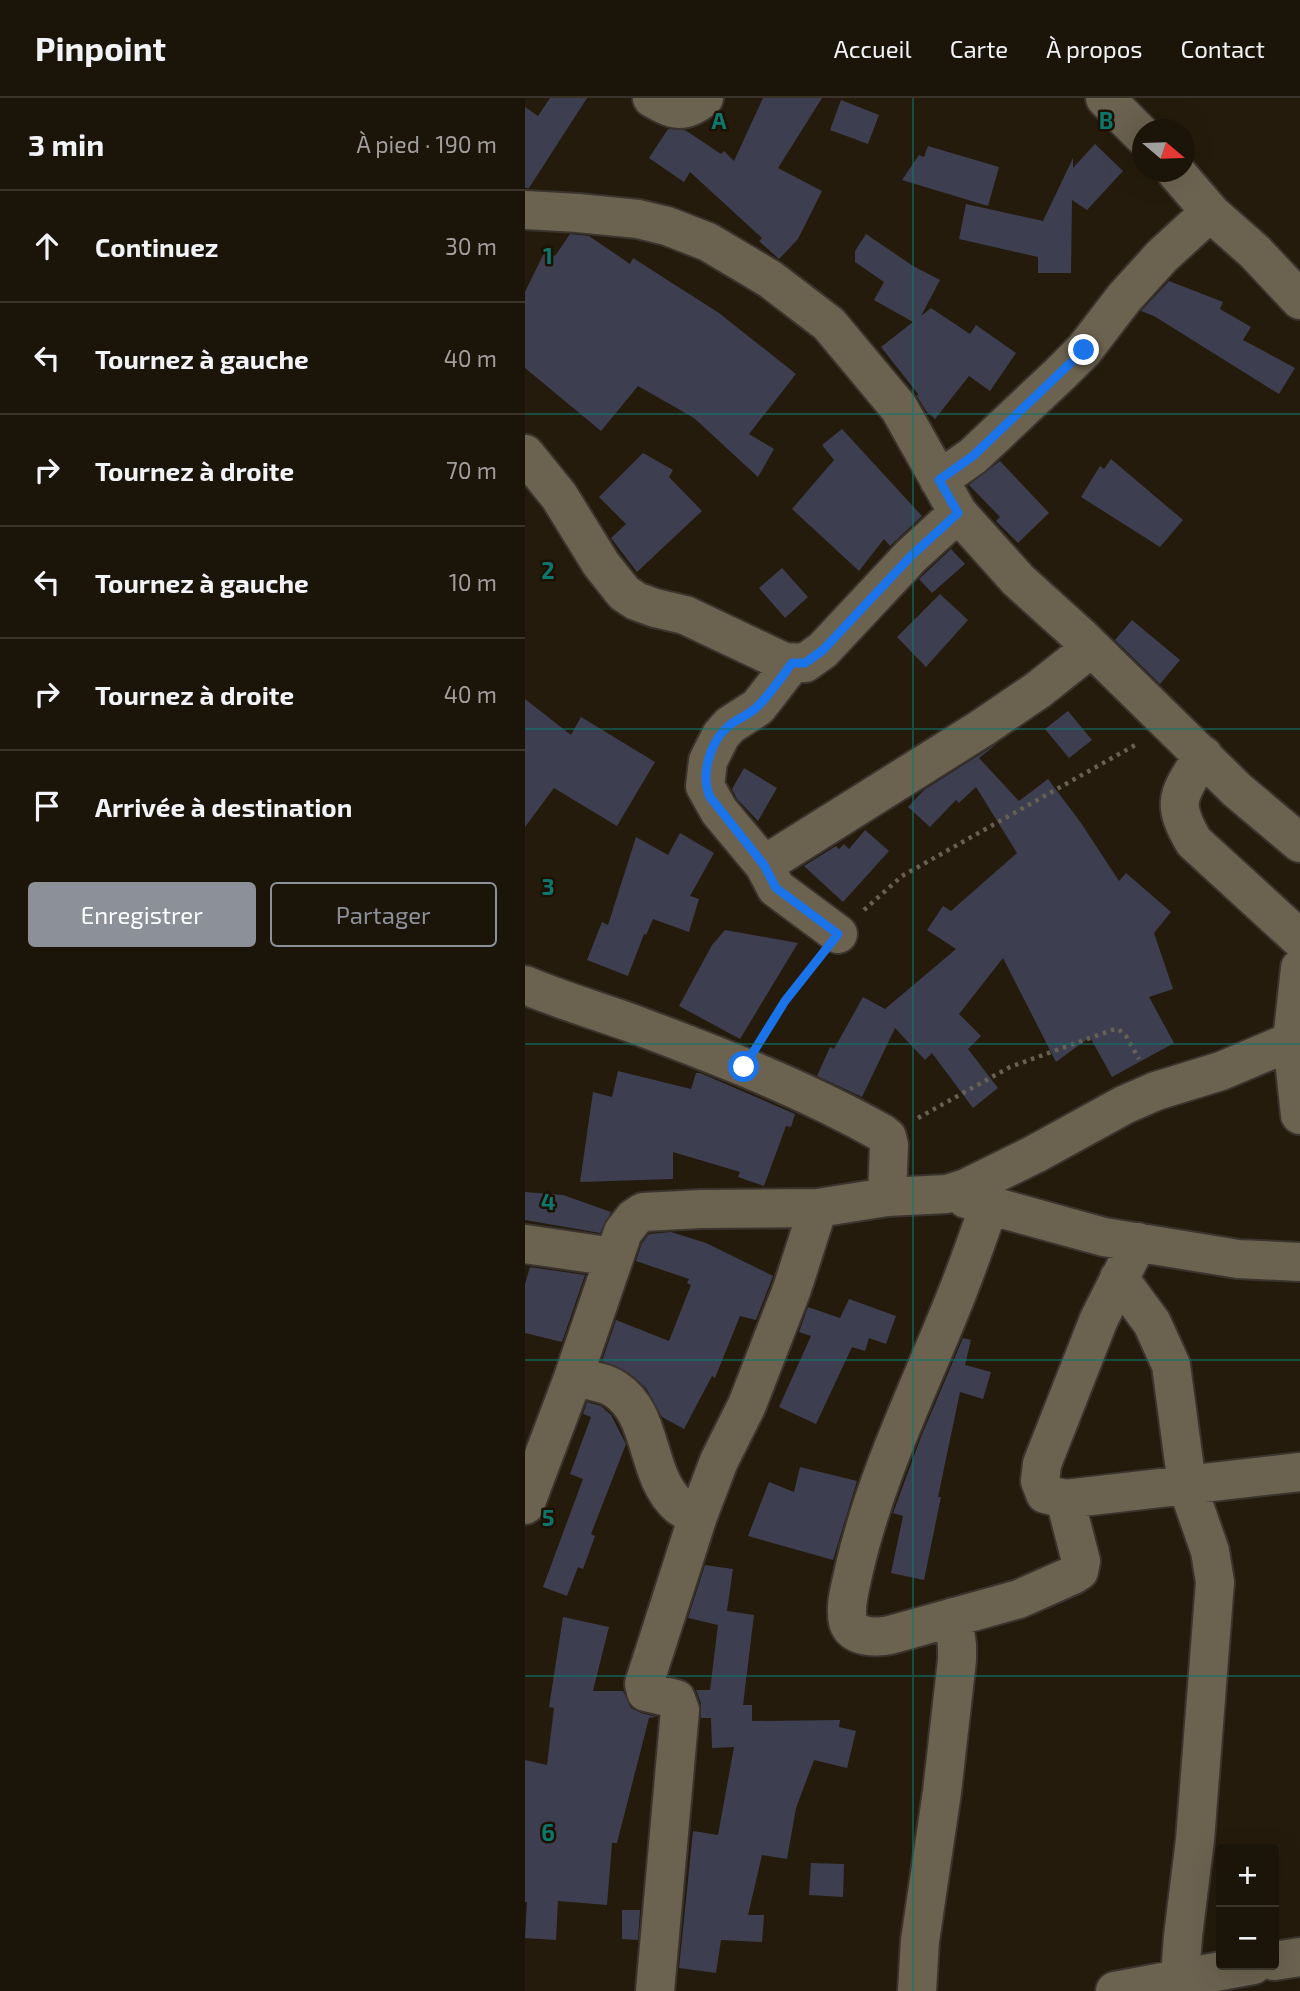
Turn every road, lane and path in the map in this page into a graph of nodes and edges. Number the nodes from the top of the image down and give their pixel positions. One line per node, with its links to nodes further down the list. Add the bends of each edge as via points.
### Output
1 (652, 98): 2 (street, via 682,110)
2 (704, 98)
3 (1105, 98): 4 (street)
4 (1132, 125)
5 (1185, 182): 7 (street)
6 (525, 210): 10 (street, via 578,212 667,226 708,242 770,279 829,324 882,387 899,408)
7 (1212, 214): 8 (street); 10 (street, via 1162,256 1060,374 973,456)
8 (1300, 300)
9 (525, 454): 13 (street, via 624,593)
10 (939, 480): 11 (street)
11 (958, 513): 12 (street, via 1018,580); 13 (street, via 823,650 805,663)
12 (1091, 648): 14 (street); 17 (street, via 982,728)
13 (792, 663): 17 (street, via 758,707 721,735 705,774 710,797)
14 (1171, 724): 15 (street); 18 (path, via 902,876)
15 (1203, 755): 16 (street); 19 (street, via 1179,799 1186,829 1194,842)
16 (1300, 843)
17 (764, 865): 18 (street, via 776,888)
18 (838, 934): 23 (path, via 785,1001)
19 (1300, 939)
20 (1300, 968): 22 (street)
21 (525, 985): 23 (street)
22 (1292, 1041): 24 (street, via 1221,1071); 25 (street)
23 (744, 1067): 26 (street)
24 (1156, 1091): 26 (path, via 1126,1036 1112,1030 1010,1067); 27 (street)
25 (1300, 1115)
26 (887, 1137): 28 (street)
27 (947, 1194): 28 (street); 29 (street)
28 (887, 1197): 30 (street)
29 (989, 1206): 31 (street); 42 (street, via 877,1490 847,1611 854,1631 877,1637)
30 (818, 1208): 33 (street, via 643,1212 623,1232); 41 (street, via 747,1405)
31 (1137, 1242): 34 (street, via 1238,1259); 35 (street)
32 (525, 1244): 33 (street)
33 (614, 1257): 36 (street)
34 (1300, 1262)
35 (1119, 1278): 38 (street, via 1152,1323 1171,1365); 39 (street, via 1042,1464 1040,1481 1045,1494)
36 (573, 1378): 40 (street); 41 (street, via 602,1383 632,1407 664,1489 680,1507)
37 (1300, 1472): 38 (street)
38 (1187, 1485): 39 (street); 46 (street, via 1216,1582)
39 (1065, 1499): 42 (street, via 1081,1561 1079,1571 1019,1599)
40 (525, 1506)
41 (698, 1516): 47 (street, via 644,1684 646,1692 676,1699 680,1710)
42 (953, 1617): 48 (street, via 957,1660)
43 (1300, 1956): 44 (street)
44 (1279, 1960)
45 (1223, 1970): 46 (street)
46 (1180, 1977): 49 (street)
47 (656, 1991)
48 (917, 1991)
49 (1115, 1991)

